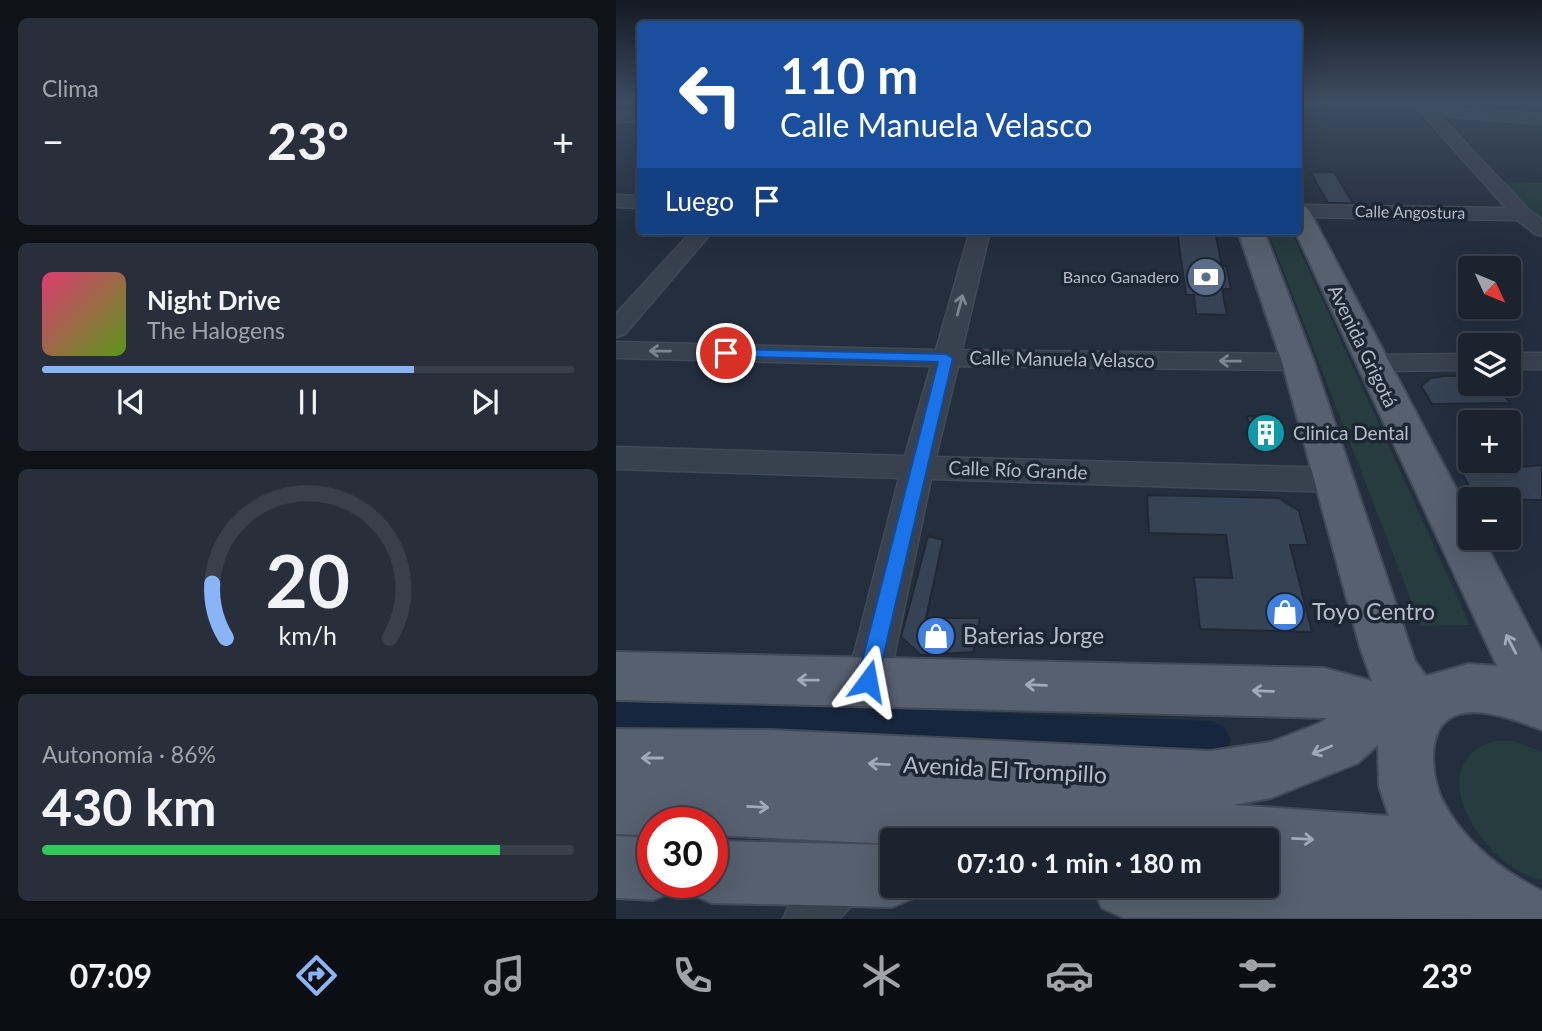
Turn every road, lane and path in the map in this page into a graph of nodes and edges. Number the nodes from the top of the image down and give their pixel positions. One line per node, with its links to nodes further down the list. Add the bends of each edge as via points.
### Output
1 (1456, 143): 5 (street)
2 (616, 201): 3 (street)
3 (637, 202)
4 (1302, 211): 5 (street, Calle Angostura)
5 (1522, 214): 7 (street)
6 (1302, 219): 18 (main road, Avenida Grigotá)
7 (1542, 230)
8 (699, 235): 11 (street)
9 (979, 235): 13 (street, one-way to 9)
10 (1252, 235): 16 (main road)
11 (616, 328)
12 (616, 350): 13 (street, Calle Manuela Velasco, one-way to 12)
13 (946, 358): 16 (street, Calle Manuela Velasco, one-way to 13); 20 (street)
14 (1521, 361): 15 (street)
15 (1542, 361)
16 (1298, 362): 21 (main road)
17 (1458, 362): 18 (street)
18 (1371, 363): 24 (main road, Avenida Grigotá, one-way to 18)
19 (616, 458): 20 (street, Calle Río Grande)
20 (918, 467): 21 (street, Calle Río Grande); 23 (street)
21 (1336, 480): 25 (main road, via 1395,675)
22 (616, 676): 23 (main road, one-way to 22)
23 (868, 681): 25 (main road, one-way to 23, via 1324,693)
24 (1542, 705): 25 (main road, Avenida El Trompillo, via 1493,689 1471,688 1450,692)
25 (1402, 716): 26 (main road, Avenida El Trompillo, one-way to 26, via 1271,770 1210,780 770,758); 28 (main road, via 1407,788)
26 (616, 757)
27 (616, 804): 28 (main road, one-way to 28, via 767,807 1364,843)
28 (1441, 853): 34 (main road)
29 (616, 867): 30 (main road)
30 (637, 868)
31 (728, 874): 32 (main road)
32 (850, 890)
33 (1279, 895): 34 (main road)
34 (1502, 909)

